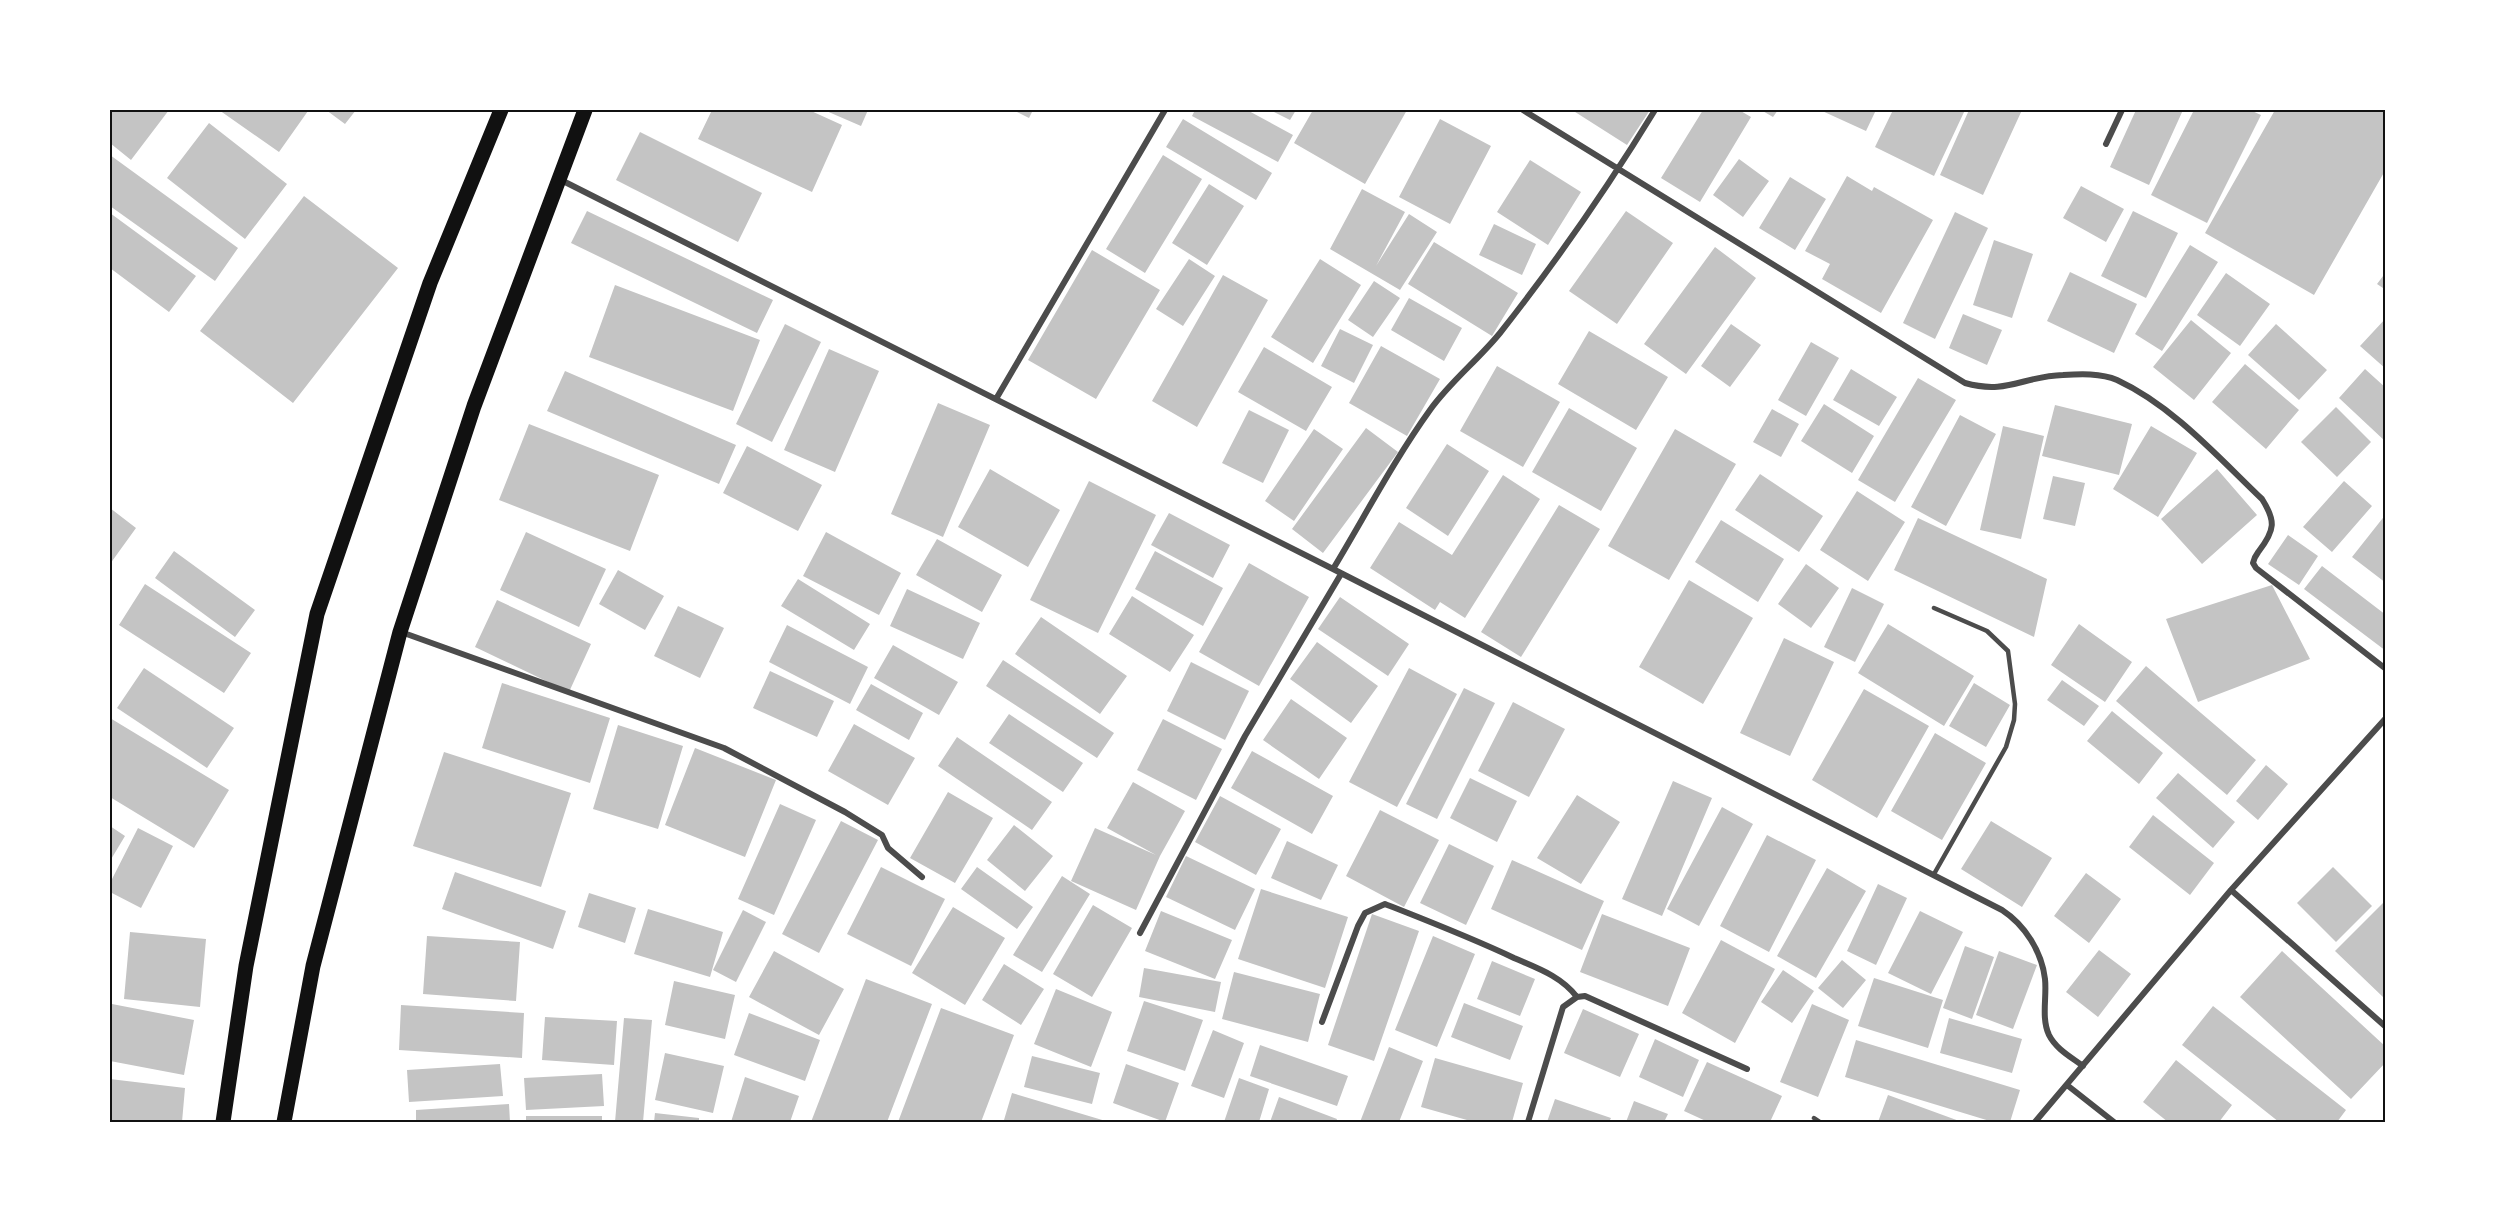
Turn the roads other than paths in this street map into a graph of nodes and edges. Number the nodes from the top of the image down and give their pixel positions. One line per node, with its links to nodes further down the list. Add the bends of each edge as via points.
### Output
1 (501, 110): 28 (main road, via 430,283 318,614 246,966)
2 (585, 110): 9 (main road)
3 (1165, 110): 10 (street)
4 (1523, 110): 8 (street)
5 (1655, 110): 8 (street)
6 (2122, 110): 7 (street)
7 (2106, 144)
8 (1619, 168): 11 (street, via 1544,277 1487,349 1429,411); 15 (street, via 1965,383 1983,388 2005,387 2049,375 2082,374 2115,380 2157,404 2262,499 2273,524 2269,537 2253,558 2256,568)
9 (558, 179): 10 (street); 14 (main road, via 474,406)
10 (996, 399): 11 (street)
11 (1333, 569): 12 (street)
12 (1341, 574): 17 (street); 20 (street, via 1245,736)
13 (1934, 608): 17 (lane, via 1987,631 2008,651 2015,704 2006,747)
14 (400, 632): 18 (street, via 724,748 882,835 888,848); 29 (main road, via 313,966)
15 (2385, 669)
16 (2385, 718): 19 (street)
17 (1934, 874): 24 (street, via 2002,910 2026,933 2039,954 2045,980 2048,1032 2057,1046)
18 (922, 877)
19 (2231, 890): 23 (street); 24 (street)
20 (1140, 933)
21 (1577, 996): 22 (street, via 1556,977 1385,904 1365,913 1358,926); 25 (street, via 1585,996); 30 (street, via 1563,1007)
22 (1322, 1022)
23 (2385, 1028)
24 (2083, 1066): 26 (street)
25 (1748, 1069)
26 (2067, 1085): 32 (street); 33 (street)
27 (1814, 1118): 31 (lane)
28 (223, 1122)
29 (284, 1122)
30 (1528, 1122)
31 (1820, 1122)
32 (2035, 1122)
33 (2114, 1122)

